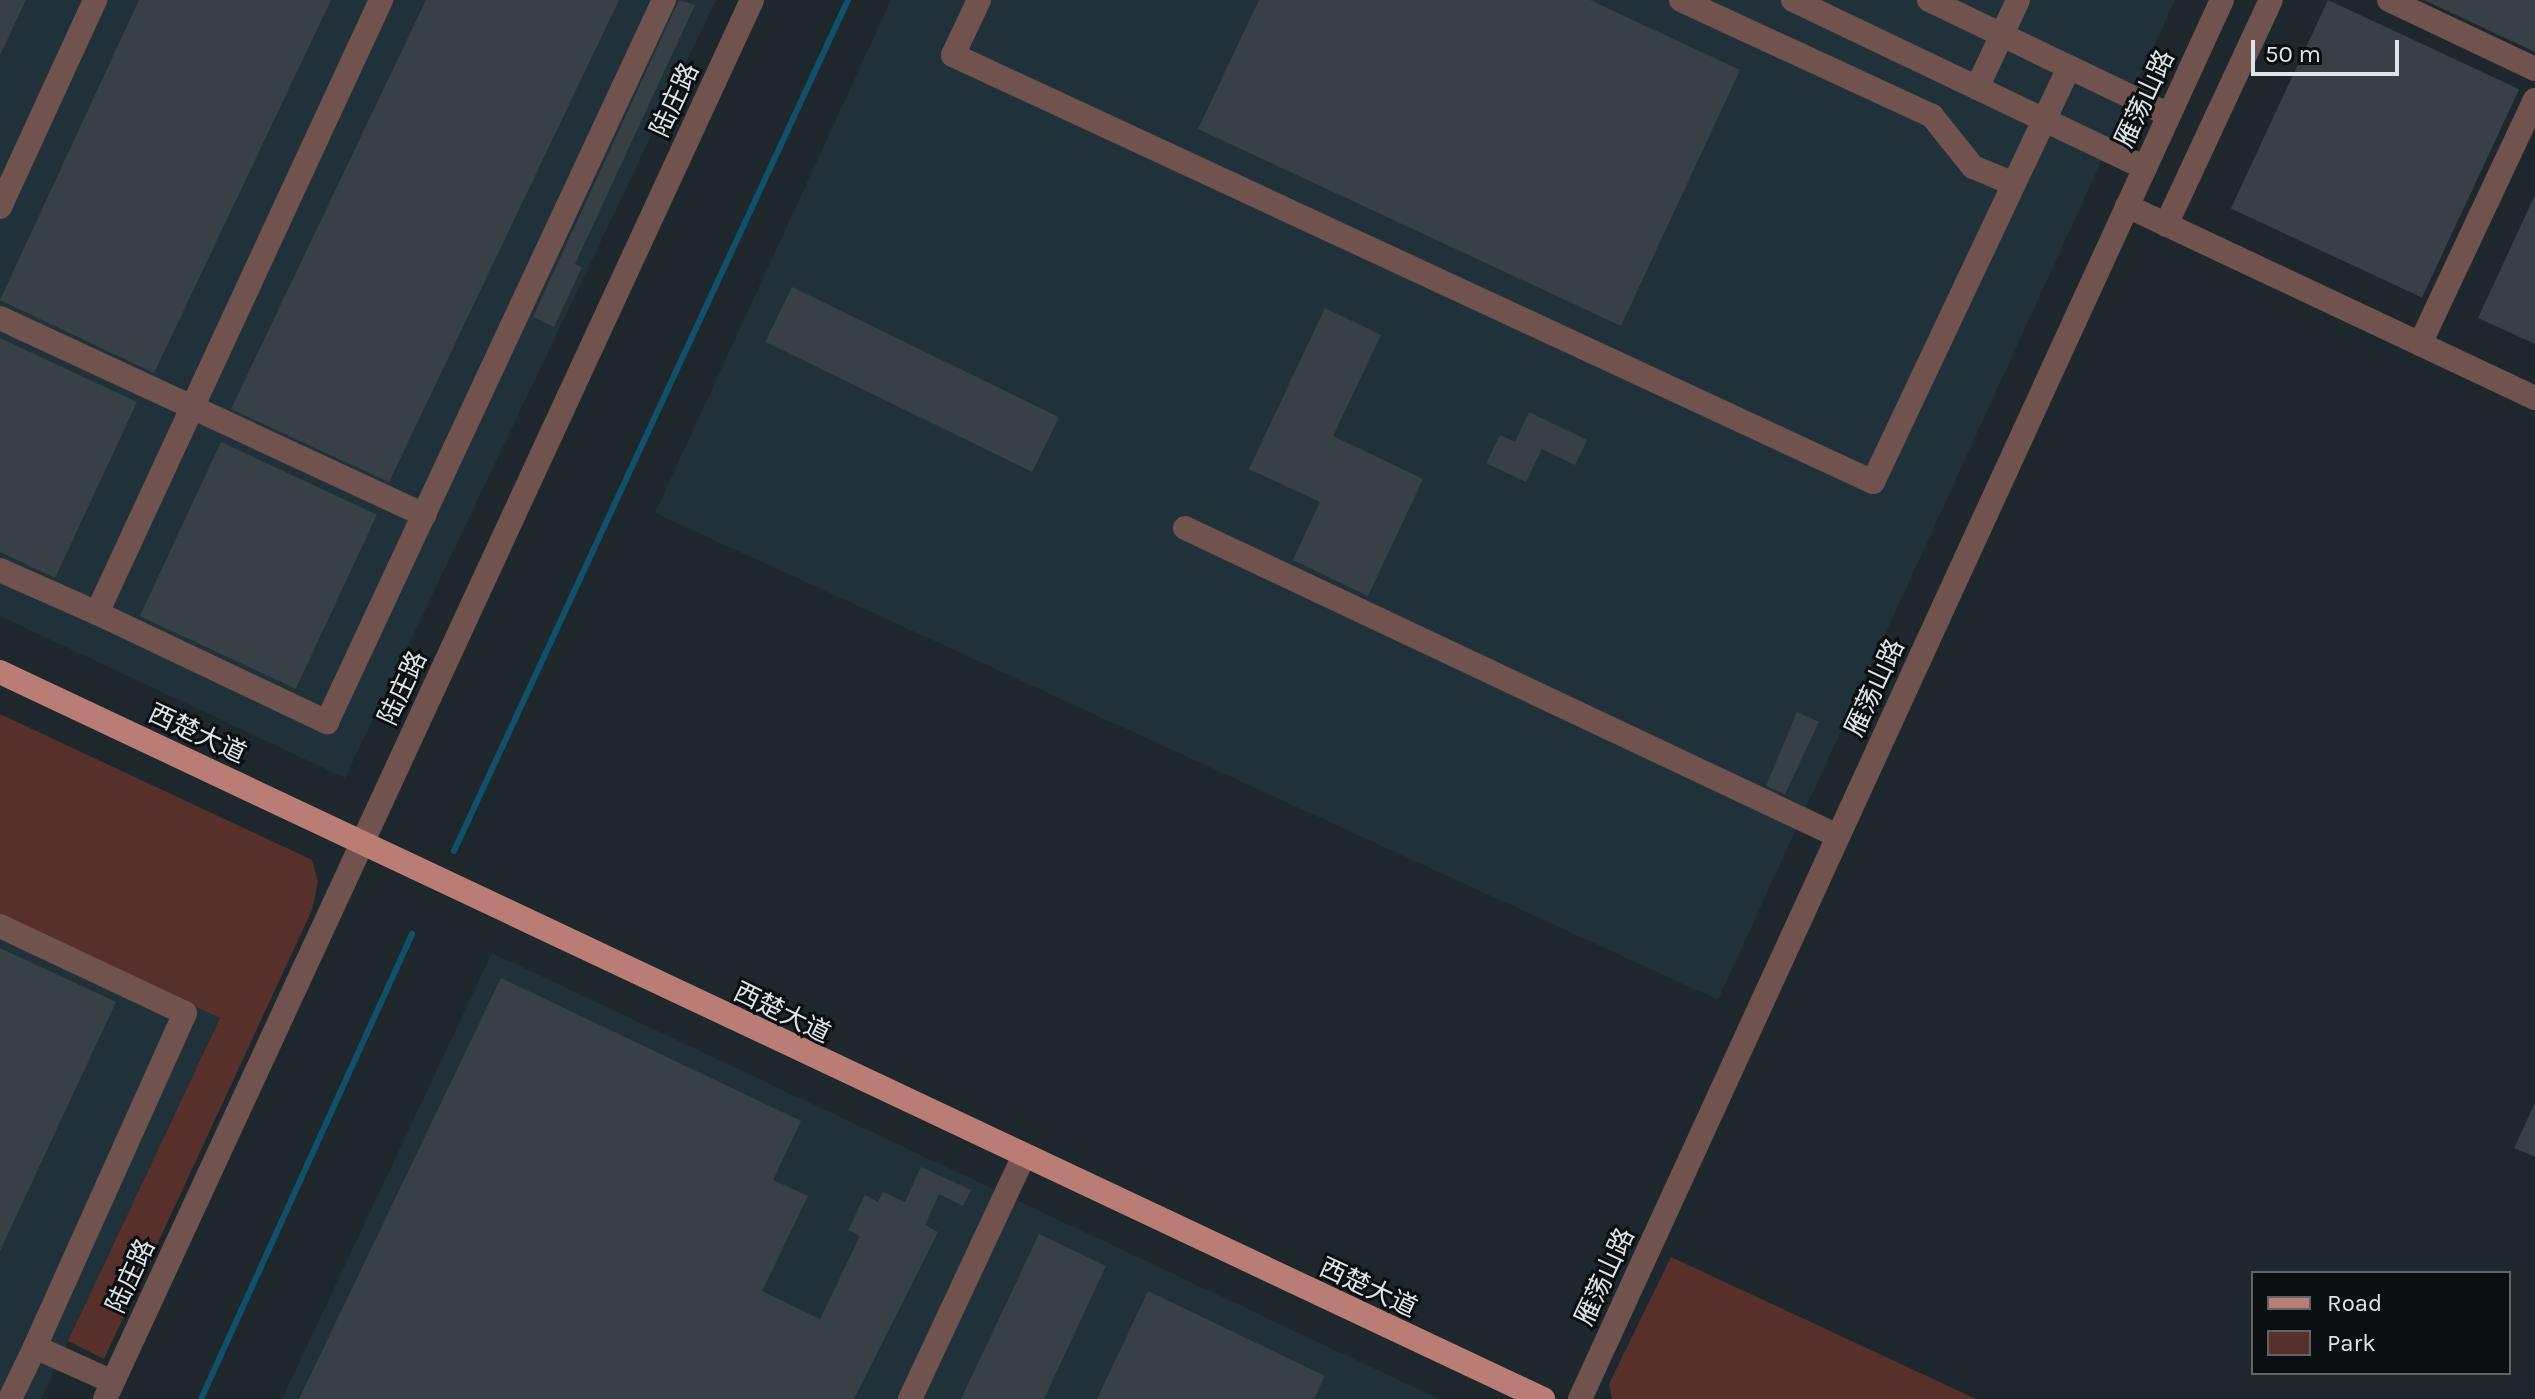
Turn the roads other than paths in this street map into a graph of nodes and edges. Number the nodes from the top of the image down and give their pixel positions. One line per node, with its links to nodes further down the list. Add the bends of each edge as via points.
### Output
1 (95, 0): 23 (street)
2 (381, 0): 28 (street)
3 (664, 0): 29 (street)
4 (752, 0): 35 (street, 陆庄路)
5 (979, 0): 21 (street, via 953,55 1873,482)
6 (1681, 0): 21 (street, via 1932,116 1973,167)
7 (1793, 0): 16 (street)
8 (1929, 0): 13 (street)
9 (2018, 0): 13 (street)
10 (2222, 0): 18 (street, 雁荡山路)
11 (2271, 0): 24 (street)
12 (2389, 0): 15 (street)
13 (2002, 35): 14 (street); 16 (street)
14 (2069, 67): 18 (street); 19 (street)
15 (2535, 69)
16 (1977, 88): 19 (street)
17 (2535, 100): 26 (street)
18 (2169, 115): 20 (street, 雁荡山路)
19 (2044, 120): 20 (street); 21 (street)
20 (2145, 168): 22 (street, 雁荡山路)
21 (2014, 184)
22 (2127, 206): 24 (street); 34 (street, 雁荡山路)
23 (0, 207)
24 (2166, 225): 26 (street)
25 (0, 318): 28 (street)
26 (2420, 344): 27 (street)
27 (2535, 398)
28 (192, 408): 29 (street); 32 (street)
29 (424, 515): 32 (street, via 327,722)
30 (1185, 528): 34 (street)
31 (0, 570): 32 (street)
32 (97, 613)
33 (0, 672): 35 (main road, 西楚大道)
34 (1838, 836): 43 (street, 雁荡山路)
35 (363, 843): 37 (main road, 西楚大道); 39 (street, 陆庄路)
36 (0, 926): 38 (street, via 185,1013)
37 (1022, 1160): 41 (street); 42 (main road, 西楚大道)
38 (35, 1347): 39 (street); 40 (street)
39 (109, 1391)
40 (10, 1399)
41 (910, 1399)
42 (1543, 1399)
43 (1580, 1399)

